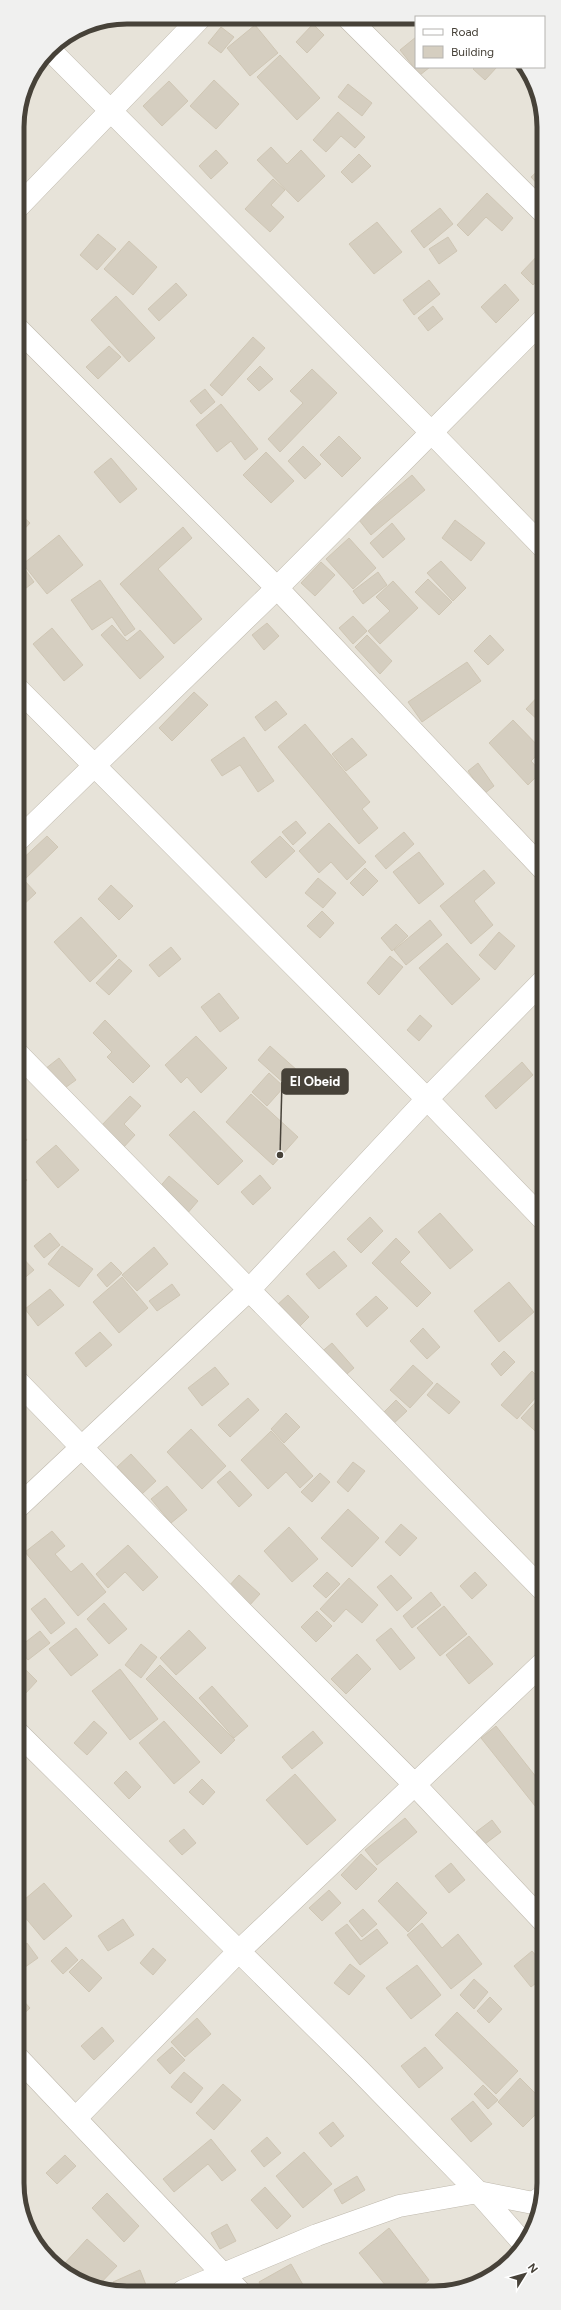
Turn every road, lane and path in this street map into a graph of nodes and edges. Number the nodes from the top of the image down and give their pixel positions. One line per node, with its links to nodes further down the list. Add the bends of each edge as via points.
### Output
1 (195, 24): 4 (street)
2 (354, 24): 6 (street)
3 (54, 54): 4 (street)
4 (110, 110): 5 (street); 9 (street)
5 (24, 201)
6 (537, 206)
7 (537, 326): 9 (street)
8 (24, 335): 11 (street)
9 (432, 432): 10 (street); 11 (street)
10 (537, 541)
11 (277, 588): 13 (street); 15 (street)
12 (24, 695): 13 (street)
13 (95, 765): 14 (street); 18 (street)
14 (24, 835)
15 (537, 863)
16 (537, 987): 18 (street)
17 (24, 1060): 20 (street)
18 (427, 1099): 19 (street); 20 (street)
19 (537, 1213)
20 (249, 1290): 22 (street); 24 (street)
21 (24, 1388): 22 (street)
22 (82, 1449): 23 (street); 27 (street)
23 (24, 1502)
24 (537, 1584)
25 (537, 1669): 27 (street)
26 (24, 1739): 29 (street)
27 (415, 1785): 28 (street); 29 (street)
28 (537, 1915)
29 (239, 1951): 31 (street); 32 (street)
30 (24, 2064): 31 (street)
31 (76, 2118): 35 (street)
32 (478, 2192): 33 (street); 34 (street); 35 (street, via 399,2206 356,2220)
33 (535, 2202)
34 (520, 2240)
35 (223, 2274): 36 (street); 37 (street)
36 (195, 2286)
37 (234, 2286)

